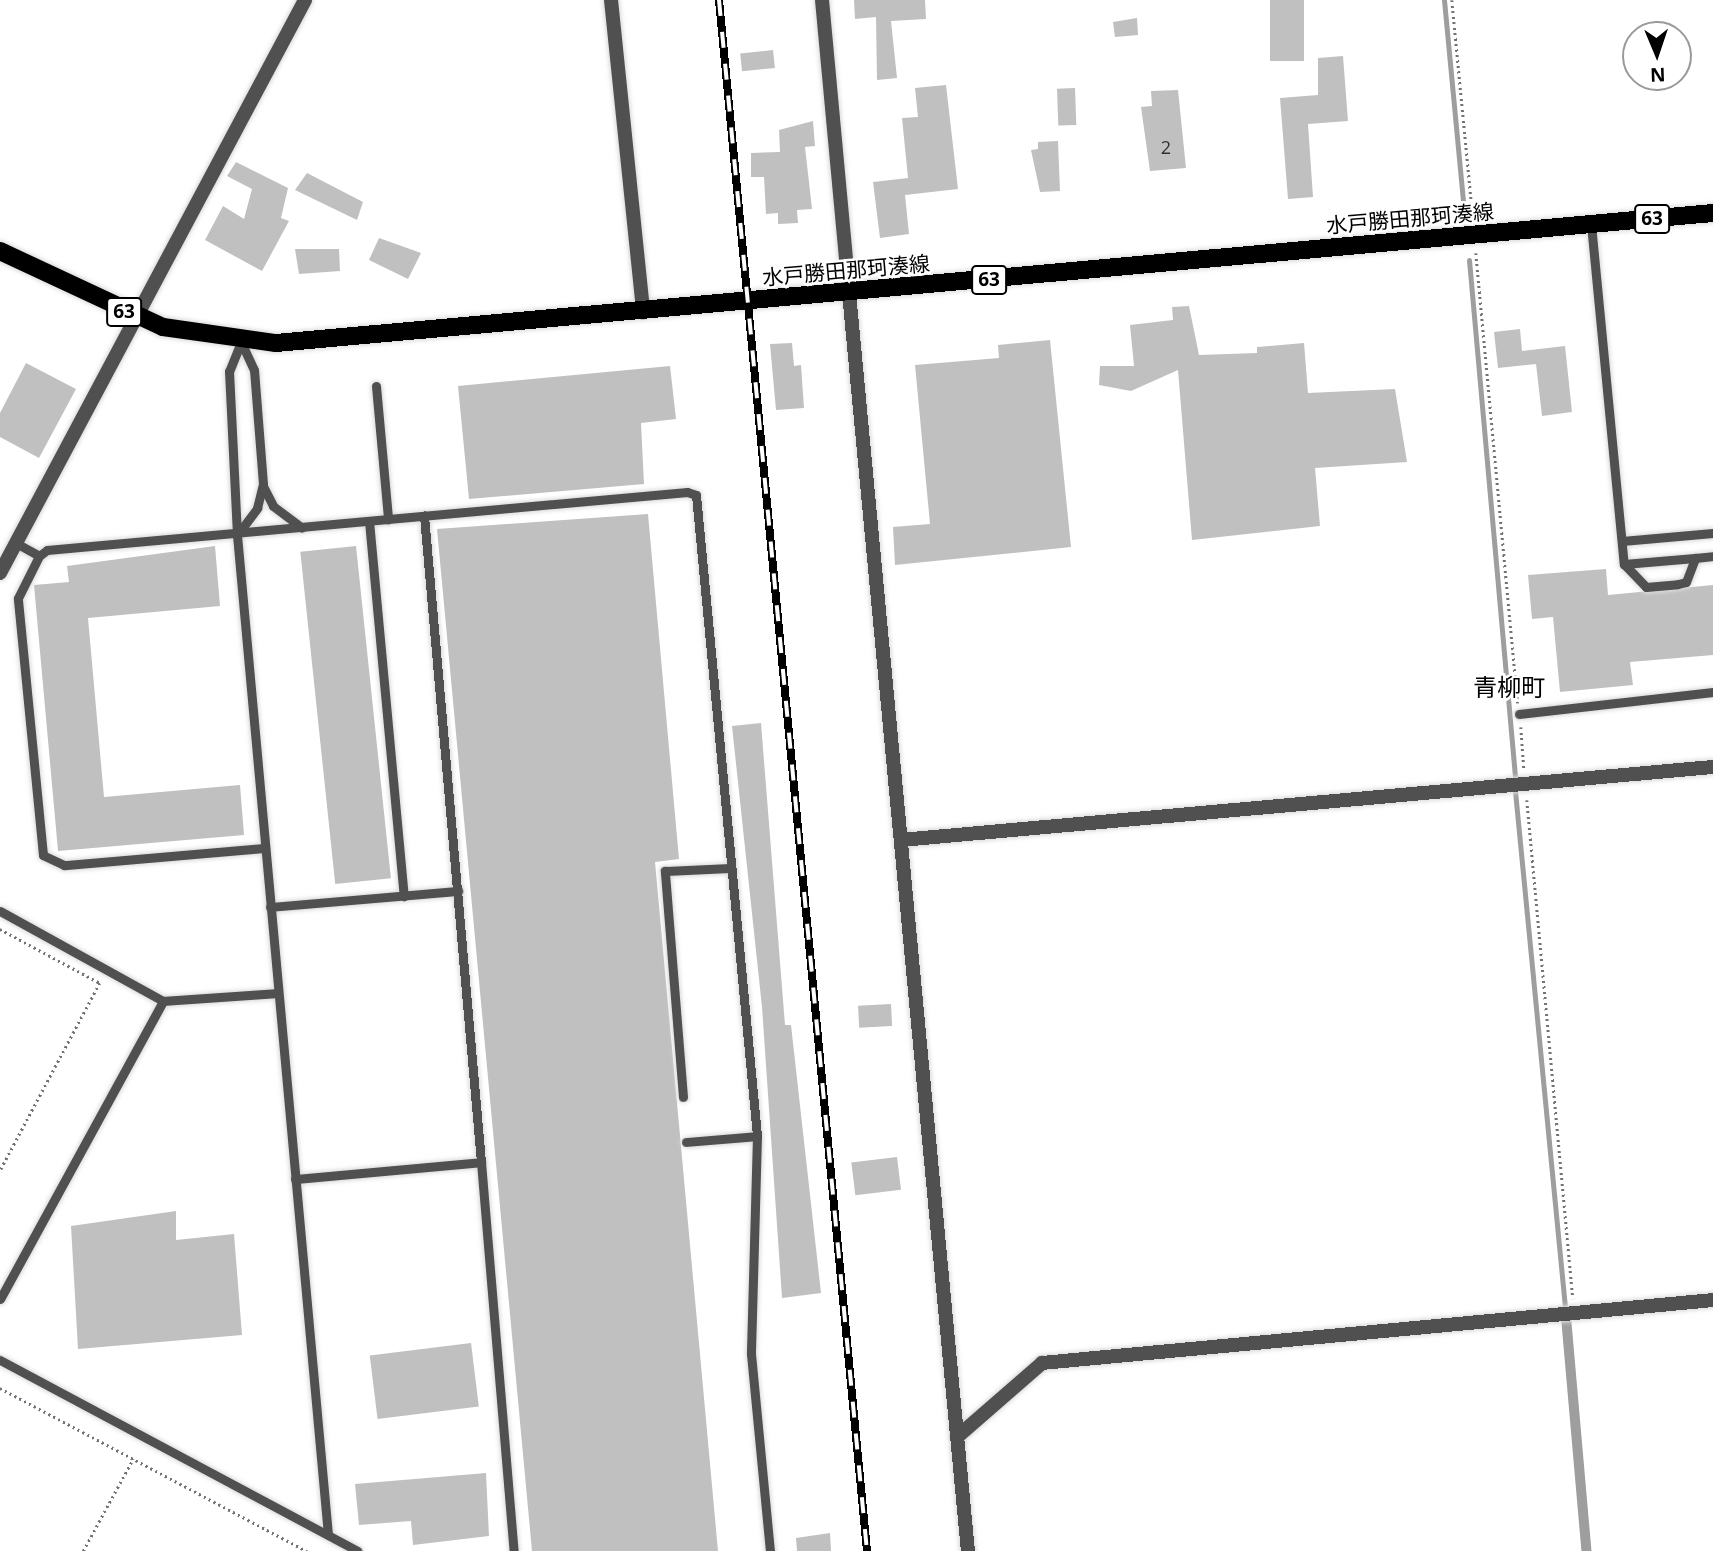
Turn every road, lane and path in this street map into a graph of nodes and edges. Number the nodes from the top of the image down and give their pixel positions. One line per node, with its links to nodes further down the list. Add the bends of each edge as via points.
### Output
1 (305, 0): 11 (street)
2 (611, 0): 10 (street)
3 (822, 0): 9 (street)
4 (1452, 0): 7 (path)
5 (1713, 213): 6 (main road, 水戸勝田那珂湊線 / 63)
6 (1591, 224): 7 (main road, 水戸勝田那珂湊線 / 63); 21 (lane)
7 (1475, 235): 9 (main road, 水戸勝田那珂湊線 / 63); 29 (path)
8 (0, 251): 11 (main road, 水戸勝田那珂湊線 / 63)
9 (849, 293): 10 (main road, 水戸勝田那珂湊線 / 63); 32 (street)
10 (643, 312): 12 (main road, 水戸勝田那珂湊線 / 63, via 387,336)
11 (137, 317): 12 (main road, 水戸勝田那珂湊線 / 63, via 189,334); 22 (street)
12 (241, 342): 14 (lane, via 254,370); 20 (lane, via 229,371)
13 (376, 386): 16 (lane)
14 (263, 484): 18 (lane, via 273,506); 20 (lane, via 257,508)
15 (424, 516): 16 (lane); 34 (lane, via 687,492 696,495); 35 (lane)
16 (388, 519): 17 (lane)
17 (369, 521): 18 (lane); 36 (lane)
18 (302, 528): 20 (lane)
19 (1713, 533): 21 (lane)
20 (237, 535): 23 (lane, via 47,550); 33 (lane)
21 (1622, 541): 26 (lane)
22 (16, 543): 23 (lane); 27 (street)
23 (38, 556): 33 (lane, via 18,598 43,855 64,865)
24 (1713, 556): 25 (lane)
25 (1695, 558): 26 (lane); 26 (lane, via 1686,582 1646,587)
26 (1624, 564)
27 (0, 573)
28 (1713, 692): 29 (lane)
29 (1519, 714): 31 (path)
30 (1713, 767): 31 (street)
31 (1525, 782): 32 (street); 50 (path)
32 (901, 840): 53 (street)
33 (264, 848): 37 (lane)
34 (731, 868): 42 (lane, via 665,871); 43 (lane)
35 (458, 891): 36 (lane); 45 (lane)
36 (404, 896): 37 (lane)
37 (270, 907): 40 (lane)
38 (0, 911): 41 (lane)
39 (0, 929): 46 (path, via 100,983)
40 (278, 993): 41 (lane); 47 (lane)
41 (163, 1001): 48 (lane)
42 (683, 1097)
43 (757, 1136): 44 (lane); 60 (lane, via 751,1354)
44 (686, 1142)
45 (481, 1162): 47 (lane); 59 (lane)
46 (0, 1171)
47 (295, 1179): 55 (lane)
48 (0, 1299)
49 (1713, 1300): 50 (street)
50 (1574, 1313): 53 (street, via 1042,1363)
51 (0, 1360): 55 (lane)
52 (0, 1388): 54 (path)
53 (957, 1437): 61 (street)
54 (133, 1459): 56 (path); 57 (path)
55 (328, 1535): 58 (lane)
56 (83, 1551)
57 (307, 1551)
58 (357, 1551)
59 (514, 1551)
60 (770, 1551)
61 (968, 1551)

